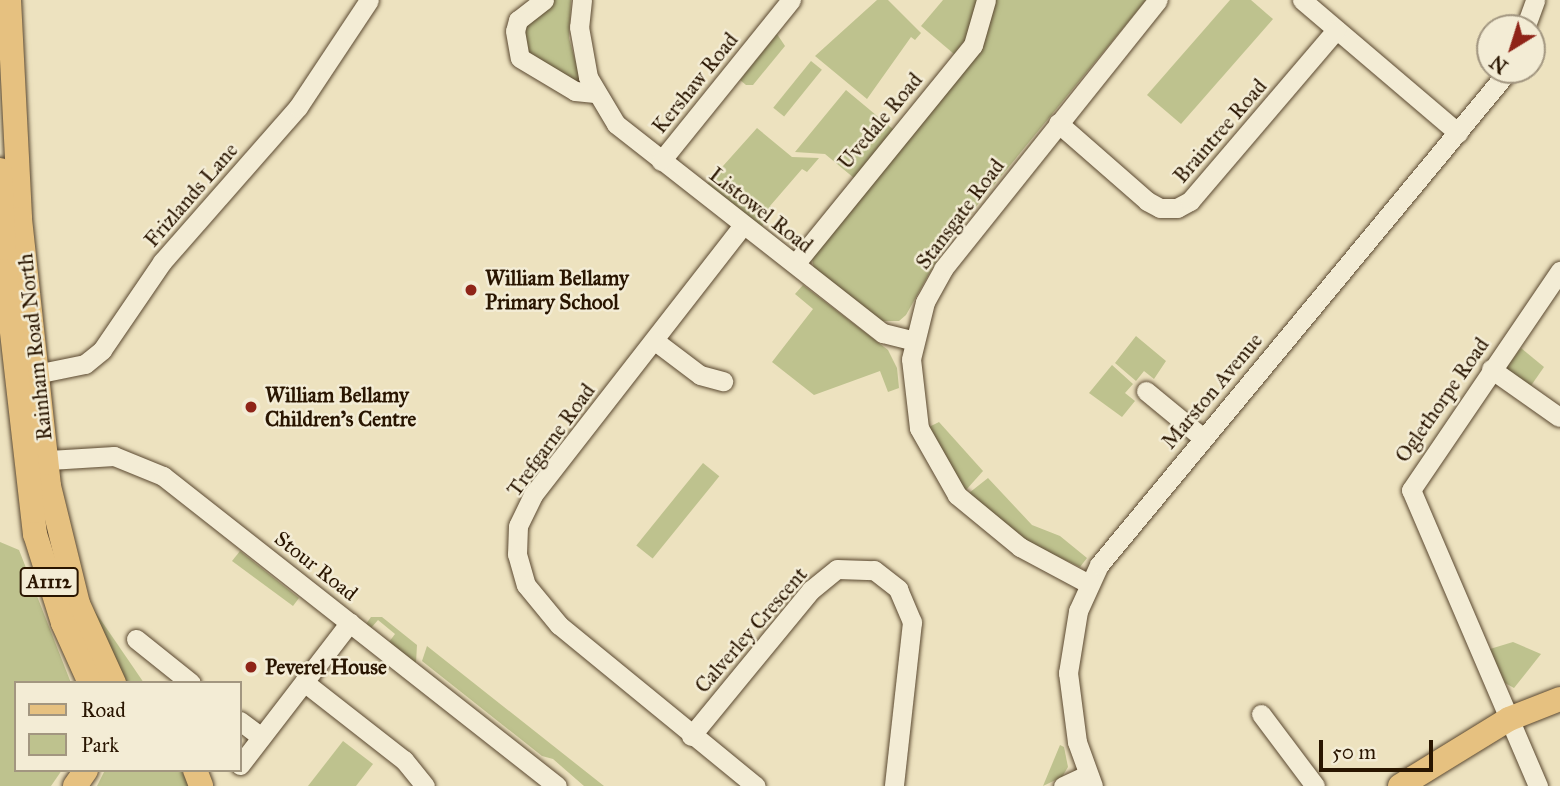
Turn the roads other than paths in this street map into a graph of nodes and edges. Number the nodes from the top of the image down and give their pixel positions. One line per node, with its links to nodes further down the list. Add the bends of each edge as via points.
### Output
1 (9, 0): 22 (main road, Rainham Road North / A1112)
2 (369, 0): 22 (street, Frizlands Lane, via 298,107 162,262 102,350 85,364)
3 (544, 0): 11 (street, via 518,20 515,31 520,58 575,91)
4 (582, 0): 11 (street, Listowel Road, via 582,52)
5 (791, 0): 14 (street, Kershaw Road)
6 (986, 0): 17 (street, Uvedale Road, via 973,45)
7 (1158, 0): 12 (street, Stansgate Road)
8 (1301, 0): 9 (street)
9 (1336, 30): 12 (street, Braintree Road, via 1190,201 1177,208 1160,208 1147,201); 13 (street)
10 (1497, 84): 13 (street, Marston Avenue)
11 (595, 93): 14 (street, Listowel Road, via 615,124)
12 (1058, 123): 20 (street, Stansgate Road, via 943,269 925,302)
13 (1458, 133): 26 (street, Marston Avenue)
14 (661, 161): 16 (street, Listowel Road)
15 (0, 170): 22 (main road, Rainham Road North / A1112, via 5,271)
16 (743, 225): 17 (street, Listowel Road); 19 (street, Trefgarne Road)
17 (794, 264): 20 (street, Listowel Road, via 883,333)
18 (1560, 271): 21 (street, Oglethorpe Road)
19 (655, 341): 23 (street, via 700,375); 39 (street, Trefgarne Road, via 533,495 519,526 517,554 526,585 559,625)
20 (914, 341): 28 (street, Stansgate Road, via 912,389 919,428 957,495 1020,547)
21 (1491, 369): 25 (street); 37 (street, Oglethorpe Road, via 1411,490)
22 (29, 376): 27 (main road, Rainham Road North / A1112)
23 (723, 381)
24 (1146, 391): 26 (street)
25 (1559, 417)
26 (1203, 438): 28 (street, Marston Avenue, via 1115,543)
27 (37, 460): 29 (street, Stour Road, via 114,456 163,476); 31 (main road, Rainham Road North / A1112, via 35,534 51,590); 32 (main road, Rainham Road North / A1112, via 75,594)
28 (1089, 584): 42 (street, Marston Avenue, via 1078,611 1068,673 1070,709)
29 (350, 622): 34 (street); 43 (street, Stour Road)
30 (136, 639): 33 (street)
31 (89, 681)
32 (113, 681)
33 (188, 681)
34 (304, 682): 40 (street); 44 (street, via 404,760)
35 (1560, 699): 37 (main road)
36 (1261, 715): 48 (street)
37 (1509, 719): 49 (main road); 50 (street)
38 (242, 723): 40 (street)
39 (691, 736): 45 (street, Trefgarne Road); 46 (street, Calverley Crescent, via 811,590 837,569 874,570 898,589 912,622)
40 (261, 737): 41 (street)
41 (242, 762)
42 (1090, 780): 47 (street)
43 (550, 784)
44 (425, 786)
45 (756, 786)
46 (894, 786)
47 (1063, 786)
48 (1315, 786)
49 (1400, 786)
50 (1538, 786)

